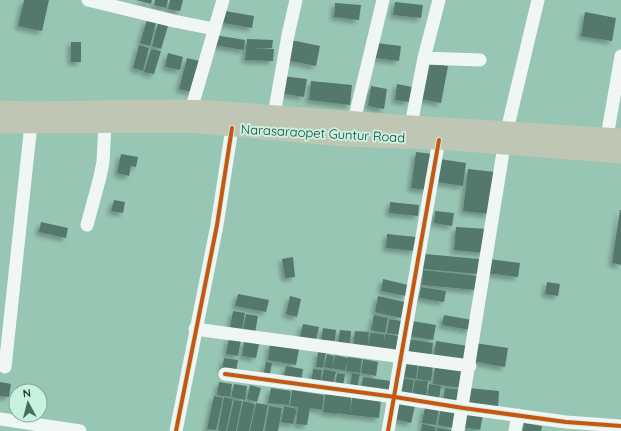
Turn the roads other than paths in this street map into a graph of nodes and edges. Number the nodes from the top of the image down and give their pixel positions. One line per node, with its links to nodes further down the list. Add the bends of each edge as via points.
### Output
1 (88, 0): 7 (street)
2 (223, 0): 7 (street)
3 (296, 0): 13 (street)
4 (383, 0): 19 (street)
5 (439, 0): 9 (street)
6 (538, 0): 21 (street)
7 (214, 29): 12 (street)
8 (621, 56): 20 (street)
9 (424, 58): 10 (street); 17 (street)
10 (480, 60)
11 (0, 110): 12 (highway, Narasaraopet Guntur Road)
12 (191, 110): 13 (highway, Narasaraopet Guntur Road)
13 (274, 115): 19 (highway, Narasaraopet Guntur Road)
14 (0, 124): 15 (highway, Narasaraopet Guntur Road)
15 (31, 124): 16 (highway, Narasaraopet Guntur Road); 25 (street)
16 (105, 124): 18 (highway, Narasaraopet Guntur Road, via 189,124); 24 (street, via 103,162)
17 (411, 125): 19 (highway, Narasaraopet Guntur Road); 21 (highway, Narasaraopet Guntur Road)
18 (232, 128): 19 (highway, Narasaraopet Guntur Road); 26 (street, via 217,225)
19 (352, 129): 22 (highway, Narasaraopet Guntur Road)
20 (614, 137): 21 (highway, Narasaraopet Guntur Road)
21 (506, 138): 22 (highway, Narasaraopet Guntur Road); 23 (highway, Narasaraopet Guntur Road); 28 (street)
22 (439, 140): 27 (street)
23 (621, 154)
24 (87, 225)
25 (5, 322): 29 (street)
26 (195, 329): 27 (street); 38 (street)
27 (401, 356): 28 (street); 31 (street)
28 (470, 366): 32 (street)
29 (5, 367)
30 (225, 374): 31 (street)
31 (394, 397): 32 (street); 39 (street)
32 (463, 408): 33 (street); 40 (street)
33 (518, 415): 35 (street); 41 (street)
34 (0, 419): 37 (street)
35 (565, 427): 36 (street)
36 (615, 427)
37 (80, 431)
38 (176, 431)
39 (388, 431)
40 (458, 431)
41 (516, 431)

